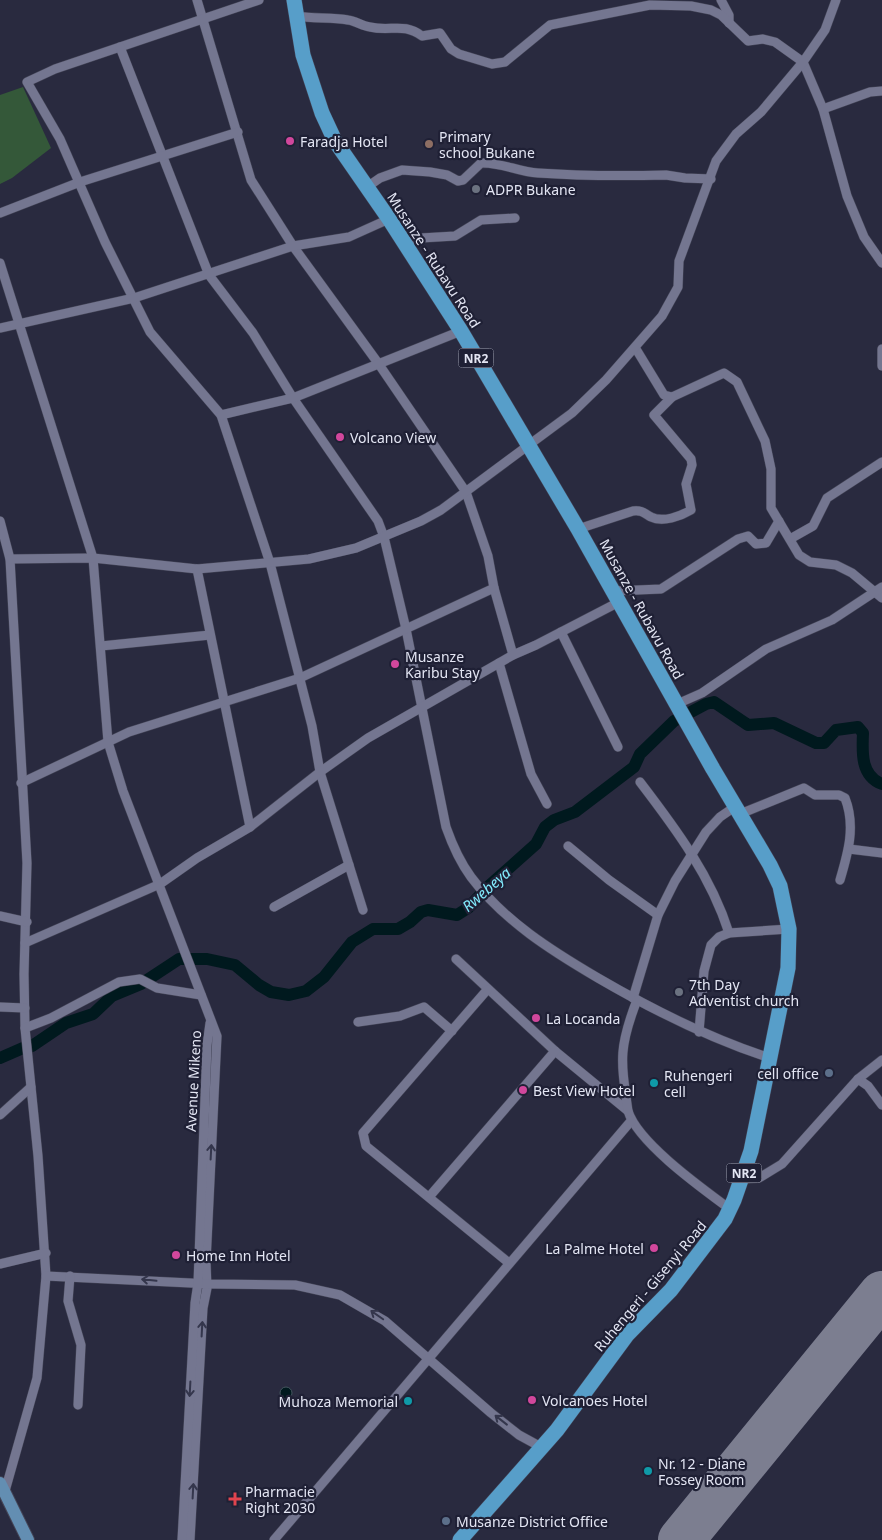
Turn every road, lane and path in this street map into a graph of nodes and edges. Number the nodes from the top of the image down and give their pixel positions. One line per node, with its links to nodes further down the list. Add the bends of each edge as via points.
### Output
1 (197, 0): 7 (street)
2 (259, 0): 7 (street)
3 (294, 0): 6 (highway, Musanze - Rubavu Road / NR2)
4 (721, 0): 8 (street, via 729,15)
5 (836, 0): 10 (street, via 825,30)
6 (297, 16): 8 (street, via 351,20 370,27 412,28 422,36 440,33 451,49 459,54 492,64 505,62 550,24 650,5 702,7 721,15); 17 (highway, Musanze - Rubavu Road / NR2, via 303,55 322,113 335,141)
7 (204, 19): 9 (street); 13 (street)
8 (729, 23): 10 (street, via 748,41 763,39 775,42)
9 (120, 48): 14 (street); 16 (street, via 27,82)
10 (804, 62): 12 (street); 15 (street, via 761,112 736,134 716,161)
11 (882, 91): 12 (street, via 870,92)
12 (823, 109): 24 (street, via 847,196 864,237)
13 (238, 132): 14 (street); 22 (street, via 251,180)
14 (163, 156): 16 (street); 25 (street)
15 (711, 179): 17 (street, via 536,173 488,162 481,163 463,180 458,181 447,174 402,170); 30 (street, via 679,261 678,286 662,316)
16 (80, 182): 18 (street); 26 (street, via 105,242)
17 (367, 187): 20 (highway, Musanze - Rubavu Road / NR2)
18 (0, 213)
19 (515, 218): 21 (street, via 481,220 455,236 420,238)
20 (389, 219): 21 (highway, Musanze - Rubavu Road / NR2); 22 (street, via 349,237)
21 (404, 243): 29 (highway, Musanze - Rubavu Road / NR2)
22 (293, 246): 25 (street); 32 (street)
23 (0, 263): 27 (street, Avenue Mikeno)
24 (882, 263)
25 (209, 275): 26 (street); 35 (street, via 252,333)
26 (134, 298): 27 (street); 36 (street, via 150,332)
27 (17, 323): 28 (street); 45 (street, Avenue Mikeno)
28 (0, 328)
29 (461, 331): 32 (street); 37 (highway, Musanze - Rubavu Road / NR2)
30 (636, 349): 34 (street, via 664,395); 37 (street, via 572,413)
31 (882, 349): 33 (street)
32 (378, 363): 35 (street); 39 (street)
33 (882, 366)
34 (672, 397): 40 (street, via 724,373 737,382 765,441 771,469 772,508); 42 (street, via 654,415 691,459 686,484 690,510 681,516 658,519 641,510 633,511)
35 (293, 398): 36 (street); 43 (street, via 372,512)
36 (221, 416): 47 (street)
37 (528, 444): 39 (street); 42 (highway, Musanze - Rubavu Road / NR2)
38 (882, 462): 44 (street, via 827,498 813,526)
39 (466, 492): 43 (street, via 441,510); 49 (street, via 488,556)
40 (779, 521): 44 (street); 51 (street, via 766,543 756,544 748,536 738,538 661,589)
41 (0, 522): 46 (street)
42 (578, 529): 51 (highway, Musanze - Rubavu Road / NR2)
43 (384, 537): 47 (street, via 356,548 309,559); 52 (street)
44 (790, 539): 50 (street, via 799,555 810,562 836,565)
45 (93, 558): 46 (street); 48 (street); 55 (street, Avenue Mikeno)
46 (10, 559): 66 (street)
47 (270, 563): 48 (street); 58 (street)
48 (198, 569): 54 (street)
49 (494, 588): 52 (street); 56 (street)
50 (880, 592): 61 (street, via 832,620 766,648)
51 (616, 596): 53 (street); 61 (highway, Musanze - Rubavu Road / NR2)
52 (406, 629): 58 (street); 60 (street)
53 (561, 632): 56 (street); 63 (street)
54 (210, 635): 55 (street); 59 (street)
55 (101, 646): 62 (street, Avenue Mikeno)
56 (513, 655): 57 (street)
57 (499, 663): 60 (street); 67 (street, via 530,774)
58 (300, 678): 59 (street); 64 (street)
59 (224, 703): 62 (street, via 129,732); 69 (street)
60 (421, 706): 64 (street); 88 (street, via 446,827 453,847 471,877 493,902 554,952)
61 (678, 707): 68 (highway, Ruhengeri - Gisenyi Road / NR2)
62 (108, 742): 66 (street); 76 (street, Avenue Mikeno, via 123,791)
63 (618, 747)
64 (320, 772): 69 (street); 74 (street)
65 (640, 782): 73 (street)
66 (21, 783): 81 (street, via 27,863)
67 (548, 804)
68 (738, 810): 71 (street, via 804,788 815,795 839,795 846,798 849,808); 73 (street, via 720,816); 82 (highway, Ruhengeri - Gisenyi Road / NR2, via 780,886)
69 (250, 827): 76 (street)
70 (568, 846): 79 (street)
71 (849, 849): 72 (street); 75 (street)
72 (882, 853)
73 (693, 855): 79 (street, via 675,880); 83 (street, via 714,893)
74 (349, 865): 77 (street); 78 (street)
75 (840, 880)
76 (160, 884): 84 (street); 87 (street, Avenue Mikeno)
77 (274, 906)
78 (363, 910)
79 (658, 915): 88 (street)
80 (0, 916): 81 (street)
81 (27, 922): 84 (street)
82 (789, 929): 83 (street); 96 (highway, Ruhengeri - Gisenyi Road / NR2, via 788,968)
83 (729, 933): 94 (street, via 719,937 708,951)
84 (26, 943): 90 (street)
85 (456, 959): 86 (street)
86 (488, 990): 93 (street); 95 (street)
87 (201, 995): 92 (street, via 154,986 140,979 119,982); 111 (street, Avenue Mikeno, via 217,1036 206,1262)
88 (635, 999): 94 (street); 102 (street, via 621,1062)
89 (0, 1007): 90 (street)
90 (25, 1008): 92 (street)
91 (358, 1022): 93 (street, via 400,1016 424,1007)
92 (25, 1028): 99 (street)
93 (452, 1031): 104 (street, via 363,1133 366,1146)
94 (699, 1032): 96 (street)
95 (555, 1051): 102 (street); 104 (street)
96 (770, 1058): 103 (highway, Ruhengeri - Gisenyi Road / NR2)
97 (882, 1060): 98 (street)
98 (858, 1080): 100 (street, via 868,1086); 103 (street, via 782,1164 759,1178)
99 (31, 1087): 101 (street); 106 (street)
100 (882, 1105)
101 (0, 1115)
102 (630, 1116): 105 (street, via 663,1156); 107 (street)
103 (742, 1179): 105 (highway, Ruhengeri - Gisenyi Road / NR2)
104 (429, 1197): 107 (street)
105 (730, 1209): 114 (highway, Ruhengeri - Gisenyi Road / NR2, via 718,1230 671,1290 627,1335)
106 (46, 1253): 108 (street); 109 (street)
107 (509, 1263): 112 (street)
108 (0, 1264)
109 (46, 1276): 110 (street); 115 (street, via 37,1378)
110 (70, 1276): 111 (street, one-way to 110); 113 (street, via 68,1301 81,1345)
111 (202, 1283): 112 (street, one-way to 111, via 378,1316 340,1295 295,1285); 117 (street, Avenue Mikeno, one-way to 117, via 194,1313); 118 (street, Avenue Mikeno, one-way to 111, via 203,1317)
112 (428, 1359): 114 (street, one-way to 112, via 519,1435); 119 (street)
113 (78, 1405)
114 (541, 1447): 120 (highway, Ruhengeri - Gisenyi Road / NR2)
115 (2, 1487): 116 (main road)
116 (28, 1540)
117 (182, 1540)
118 (190, 1540)
119 (274, 1540)
120 (460, 1540)

